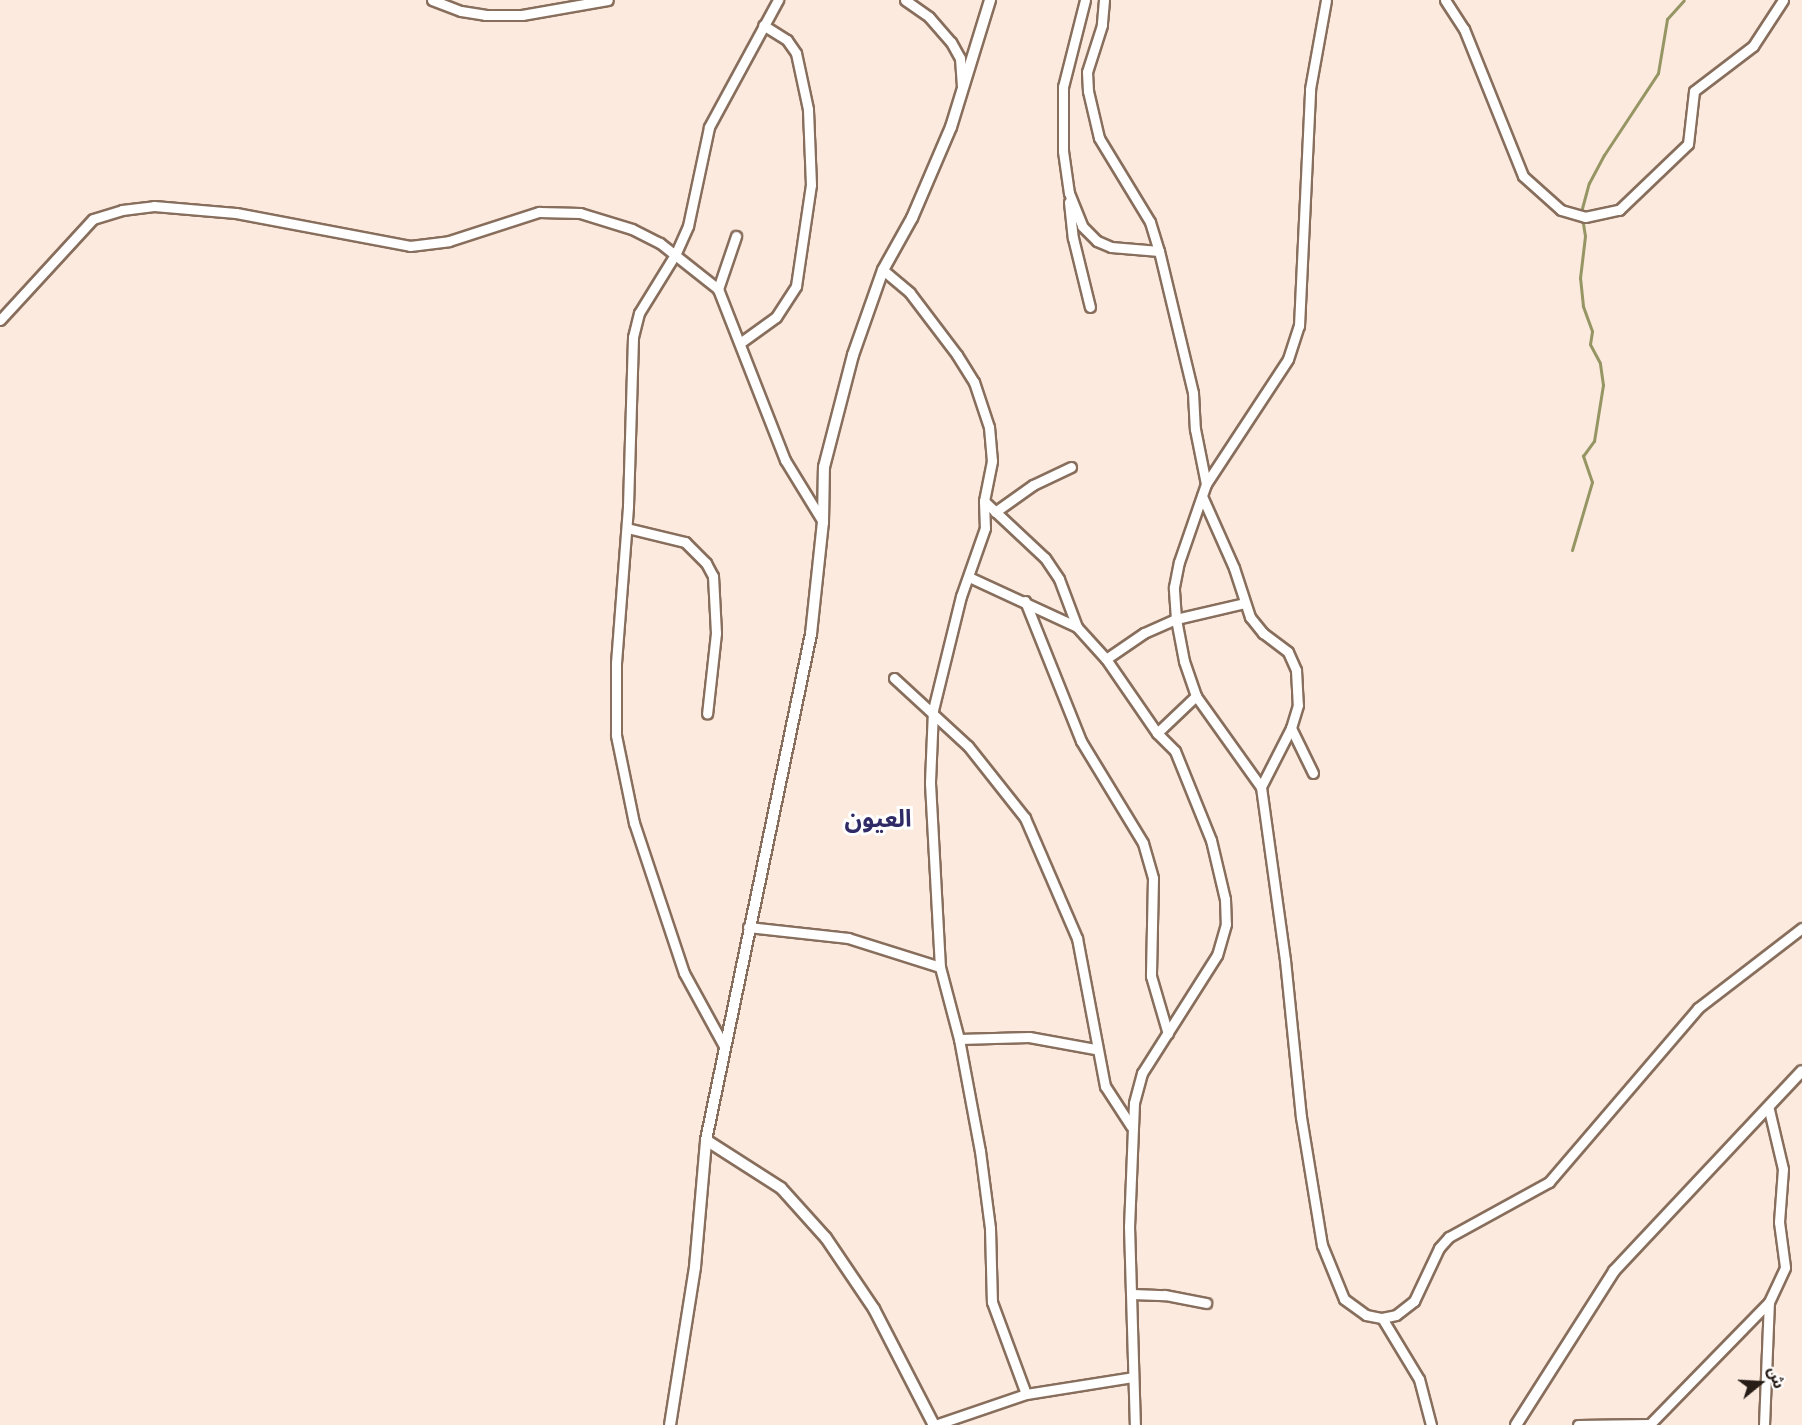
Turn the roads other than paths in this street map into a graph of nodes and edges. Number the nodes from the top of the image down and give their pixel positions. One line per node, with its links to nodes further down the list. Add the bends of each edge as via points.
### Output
1 (432, 0): 11 (street, via 485,15 522,15)
2 (608, 0): 11 (street)
3 (778, 0): 12 (street)
4 (905, 0): 13 (street, via 951,42 960,58)
5 (990, 0): 13 (street)
6 (1085, 0): 14 (street, via 1063,87 1063,152)
7 (1104, 0): 16 (street, via 1102,25 1088,72 1088,92 1099,138 1150,222)
8 (1326, 0): 24 (street, via 1310,89 1299,326 1288,359)
9 (1445, 0): 10 (street, via 1464,29 1523,176 1561,210 1585,217 1619,210 1688,144 1694,91 1753,46)
10 (1783, 0)
11 (586, 3)
12 (763, 25): 17 (street, via 709,127 688,226); 22 (street, via 787,40 796,53 808,109 811,185 796,286 776,317)
13 (962, 97): 18 (street, via 912,218)
14 (1069, 193): 16 (street, via 1082,226 1097,241 1111,247); 20 (street, via 1072,238)
15 (736, 236): 19 (street)
16 (1159, 251): 24 (street, via 1192,393)
17 (676, 253): 19 (street); 21 (street, via 632,229 565,211 529,214 449,242 410,246 236,213 154,206 93,219); 29 (street, via 647,298 633,337)
18 (883, 270): 26 (street, via 910,293 974,382 989,427 992,460); 28 (street, via 853,355 824,467)
19 (718, 289): 22 (street)
20 (1090, 307)
21 (0, 320)
22 (740, 343): 28 (street, via 785,460)
23 (1071, 466): 27 (street, via 1033,485)
24 (1206, 484): 25 (street)
25 (1202, 496): 32 (street, via 1234,567); 33 (street, via 1179,562 1174,586)
26 (984, 501): 27 (street); 30 (street, via 985,528)
27 (995, 512): 34 (street, via 1045,558 1059,579)
28 (823, 522): 44 (street, via 811,633)
29 (627, 528): 39 (street, via 685,542 713,576 716,633); 49 (street, via 614,704 623,779 648,870 684,973)
30 (969, 577): 31 (street); 38 (street)
31 (1025, 601): 34 (street); 47 (street, via 1081,741 1143,843 1153,878 1151,976)
32 (1244, 603): 33 (street); 40 (street, via 1257,628 1292,656 1299,689)
33 (1176, 619): 35 (street, via 1144,633); 37 (street, via 1184,662)
34 (1077, 627): 35 (street)
35 (1106, 658): 41 (street)
36 (894, 678): 38 (street)
37 (1196, 696): 41 (street); 43 (street)
38 (933, 710): 46 (street, via 930,783); 50 (street, via 1000,782 1034,836 1077,938 1089,991)
39 (707, 714)
40 (1291, 728): 42 (street); 43 (street)
41 (1157, 733): 47 (street, via 1175,751 1202,814 1218,864 1226,916 1217,955)
42 (1313, 773)
43 (1261, 788): 58 (street, via 1285,960 1301,1117 1322,1245 1344,1299 1366,1315)
44 (748, 927): 46 (street, via 848,938); 49 (street)
45 (1802, 928): 58 (street, via 1698,1008 1549,1182 1449,1237 1439,1248 1414,1301 1396,1315)
46 (939, 967): 48 (street)
47 (1168, 1034): 53 (street, via 1142,1073)
48 (959, 1039): 50 (street, via 1029,1037); 60 (street, via 986,1190 992,1302)
49 (724, 1046): 54 (street)
50 (1095, 1049): 53 (street, via 1108,1092)
51 (1802, 1071): 52 (street)
52 (1769, 1110): 56 (street, via 1783,1169 1779,1222 1785,1267); 65 (street, via 1614,1271)
53 (1131, 1126): 55 (street)
54 (706, 1140): 61 (street, via 695,1267); 62 (street, via 782,1188 826,1238 874,1309)
55 (1131, 1294): 57 (street, via 1165,1295); 59 (street)
56 (1769, 1302): 67 (street); 68 (street)
57 (1206, 1303)
58 (1382, 1318): 64 (street, via 1415,1370)
59 (1133, 1377): 60 (street); 63 (street)
60 (1026, 1394): 62 (street)
61 (670, 1425)
62 (934, 1425)
63 (1135, 1425)
64 (1431, 1425)
65 (1516, 1425)
66 (1578, 1425): 67 (street)
67 (1650, 1425)
68 (1764, 1425)

